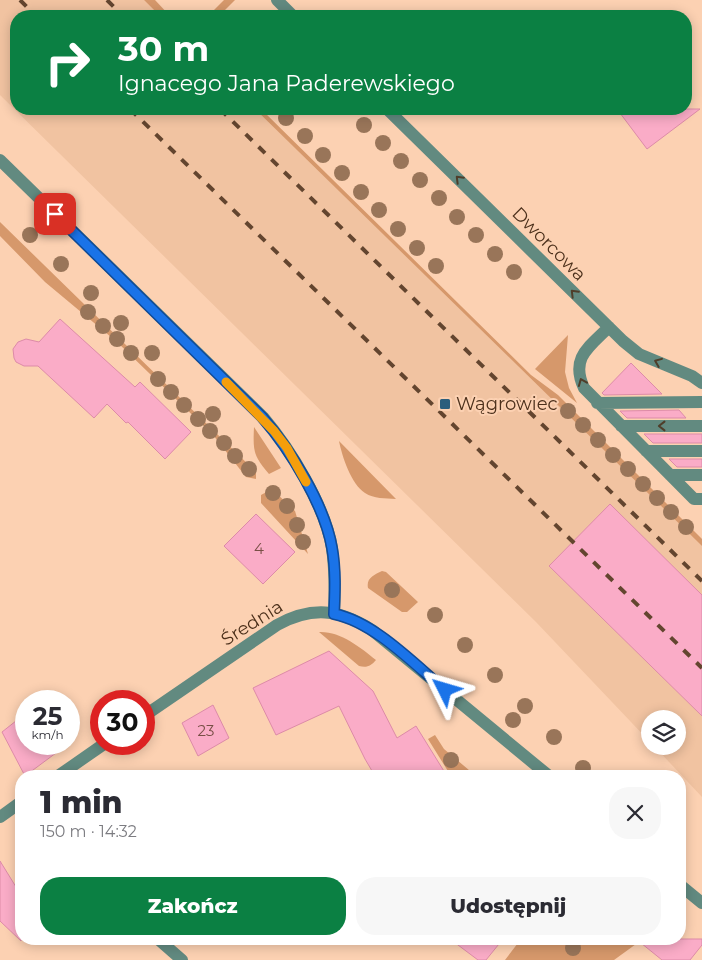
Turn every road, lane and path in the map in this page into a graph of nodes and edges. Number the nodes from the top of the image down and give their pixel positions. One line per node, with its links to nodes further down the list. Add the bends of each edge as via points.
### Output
1 (277, 0): 2 (street)
2 (287, 10)
3 (393, 115): 5 (street, Dworcowa, one-way to 3)
4 (0, 160): 16 (street, via 262,417 287,448 311,491 329,536)
5 (609, 327): 6 (street, Dworcowa, one-way to 5, via 639,354); 7 (street, one-way to 5, via 584,388 578,371 579,362)
6 (702, 383)
7 (597, 402): 8 (street); 9 (street)
8 (702, 402)
9 (621, 426): 10 (street, one-way to 9); 11 (street)
10 (702, 426)
11 (646, 451): 12 (street); 14 (street)
12 (702, 451)
13 (702, 474): 14 (street)
14 (670, 475): 15 (street, via 694,499)
15 (702, 499)
16 (334, 614): 17 (street, Średnia, via 310,612 282,622); 20 (street, Średnia, via 359,622 386,641)
17 (155, 709)
18 (90, 754): 19 (street)
19 (67, 770)
20 (542, 770)
21 (15, 806): 22 (street)
22 (0, 817)
23 (686, 890): 24 (street)
24 (702, 903)
25 (165, 945): 26 (street)
26 (182, 960)

